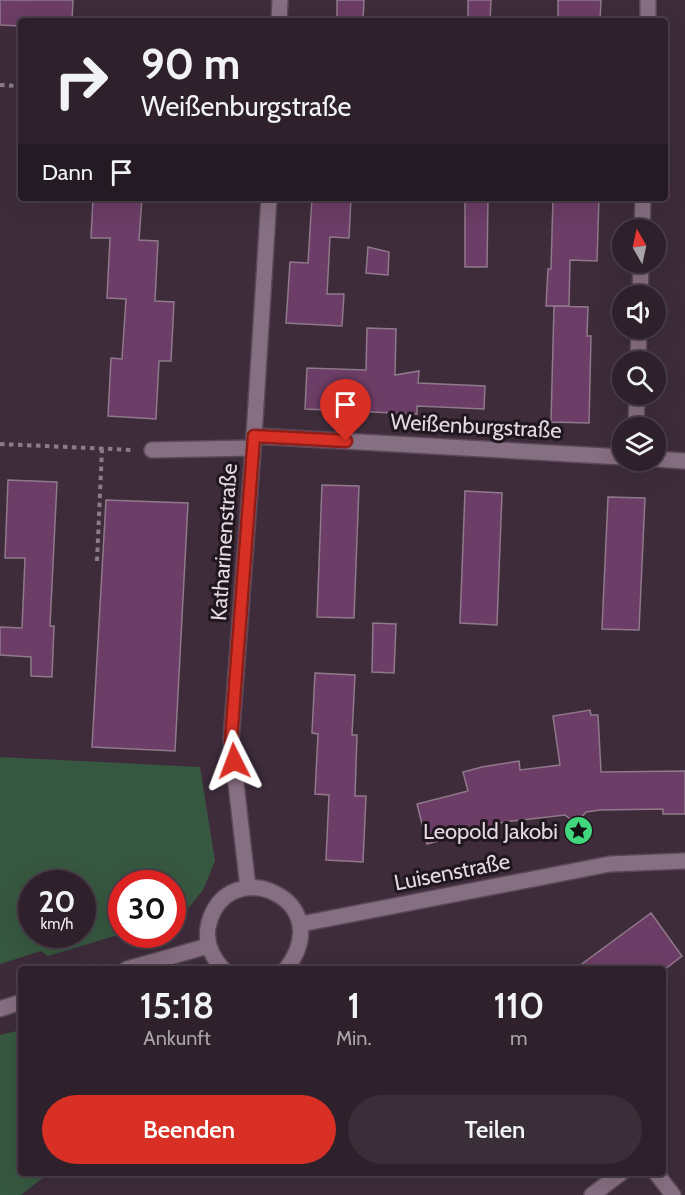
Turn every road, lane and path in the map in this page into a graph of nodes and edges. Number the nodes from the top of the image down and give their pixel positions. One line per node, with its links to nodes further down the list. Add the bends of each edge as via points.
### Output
1 (280, 0): 3 (street)
2 (648, 0): 4 (street)
3 (279, 18)
4 (648, 18)
5 (0, 85): 6 (path)
6 (18, 86)
7 (269, 201): 10 (street, Katharinenstraße)
8 (643, 201): 9 (street)
9 (642, 219)
10 (254, 442): 13 (street, Weißenburgstraße); 14 (street, Weißenburgstraße); 19 (street, Katharinenstraße, via 231,740)
11 (0, 444): 12 (path)
12 (102, 448): 13 (path); 17 (path)
13 (152, 450)
14 (612, 457)
15 (666, 460): 16 (street)
16 (685, 461)
17 (97, 561)
18 (685, 861): 20 (street, Luisenstraße, via 610,864)
19 (248, 888): 20 (street, via 275,892 287,900); 21 (street, via 232,893 211,915)
20 (300, 924): 24 (street, via 301,941)
21 (208, 946): 22 (street); 23 (street)
22 (138, 966)
23 (220, 966)
24 (288, 966)
25 (18, 1003): 26 (street)
26 (0, 1009)
27 (617, 1176): 29 (street)
28 (658, 1176): 30 (street)
29 (592, 1195)
30 (673, 1195)

